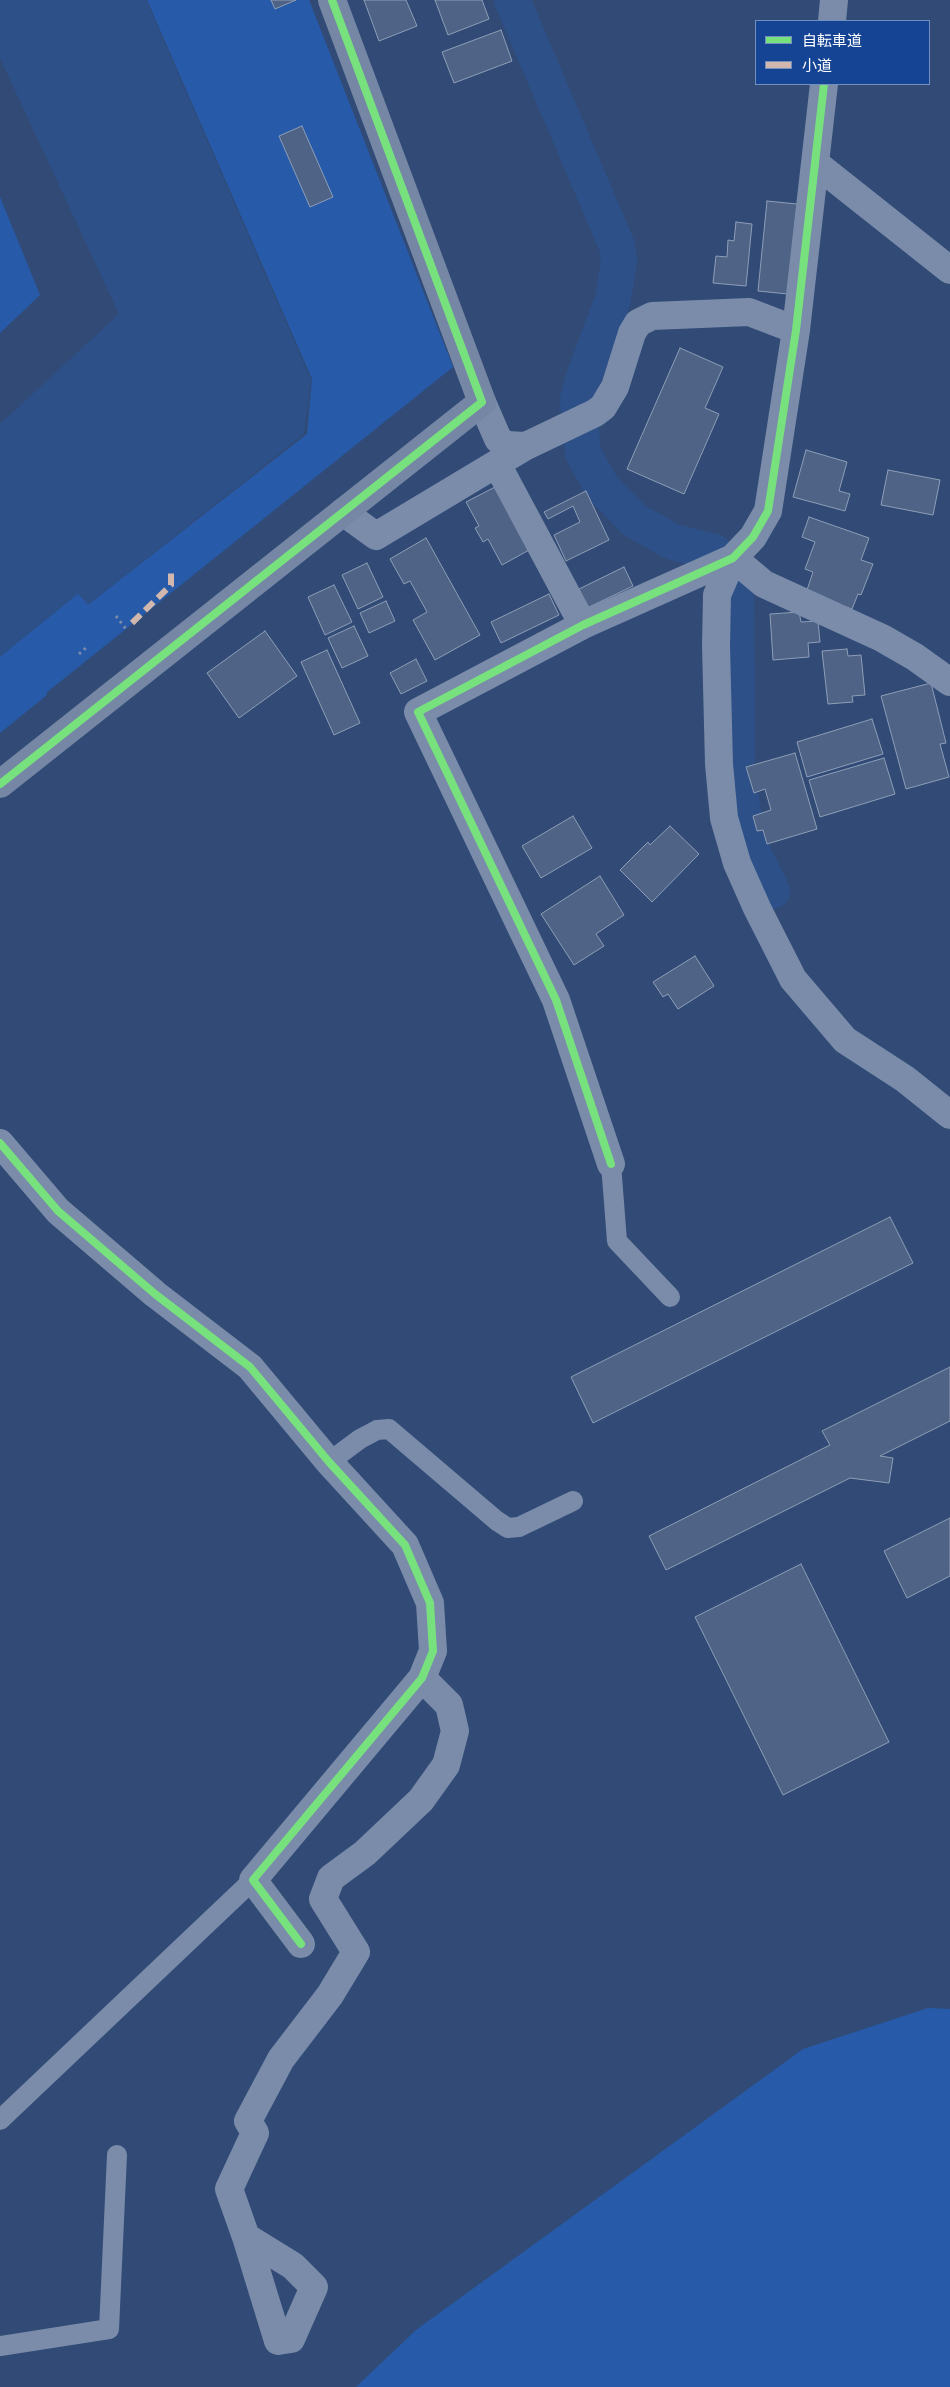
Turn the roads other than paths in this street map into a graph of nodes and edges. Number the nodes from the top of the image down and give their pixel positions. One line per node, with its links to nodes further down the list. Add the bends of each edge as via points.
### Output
1 (332, 0): 8 (street)
2 (834, 0): 3 (street)
3 (832, 20)
4 (824, 85): 5 (street)
5 (815, 163): 6 (street); 7 (street)
6 (950, 270)
7 (796, 330): 9 (street, via 749,312 652,316 638,323 632,333 615,387 603,407); 12 (street, via 768,511 753,537)
8 (482, 402): 9 (street, via 498,439 506,445); 11 (street)
9 (526, 446): 10 (street)
10 (497, 464): 11 (street, via 376,536); 13 (street)
11 (343, 512): 15 (street)
12 (733, 558): 13 (street); 14 (street, via 764,584 882,638); 16 (street, via 717,595 716,655 724,818 737,863 793,979 845,1040 904,1079)
13 (583, 625): 18 (street, via 418,712 556,1000)
14 (950, 682)
15 (0, 784)
16 (950, 1115)
17 (0, 1143): 20 (street, via 58,1211 155,1294 250,1367)
18 (611, 1164): 19 (lane, via 617,1242)
19 (670, 1297)
20 (330, 1462): 21 (lane, via 360,1439 377,1430 389,1429 508,1528 519,1527); 22 (street, via 405,1545 430,1603 433,1651)
21 (573, 1501)
22 (422, 1678): 23 (street); 27 (street, via 449,1705 455,1731 446,1765 422,1800 365,1853 331,1878 323,1899 356,1952 330,1995 281,2059 248,2121 255,2133 229,2189)
23 (253, 1880): 24 (street); 25 (lane)
24 (301, 1944)
25 (0, 2120)
26 (118, 2155): 28 (lane, via 109,2329)
27 (246, 2237)
28 (0, 2346)

